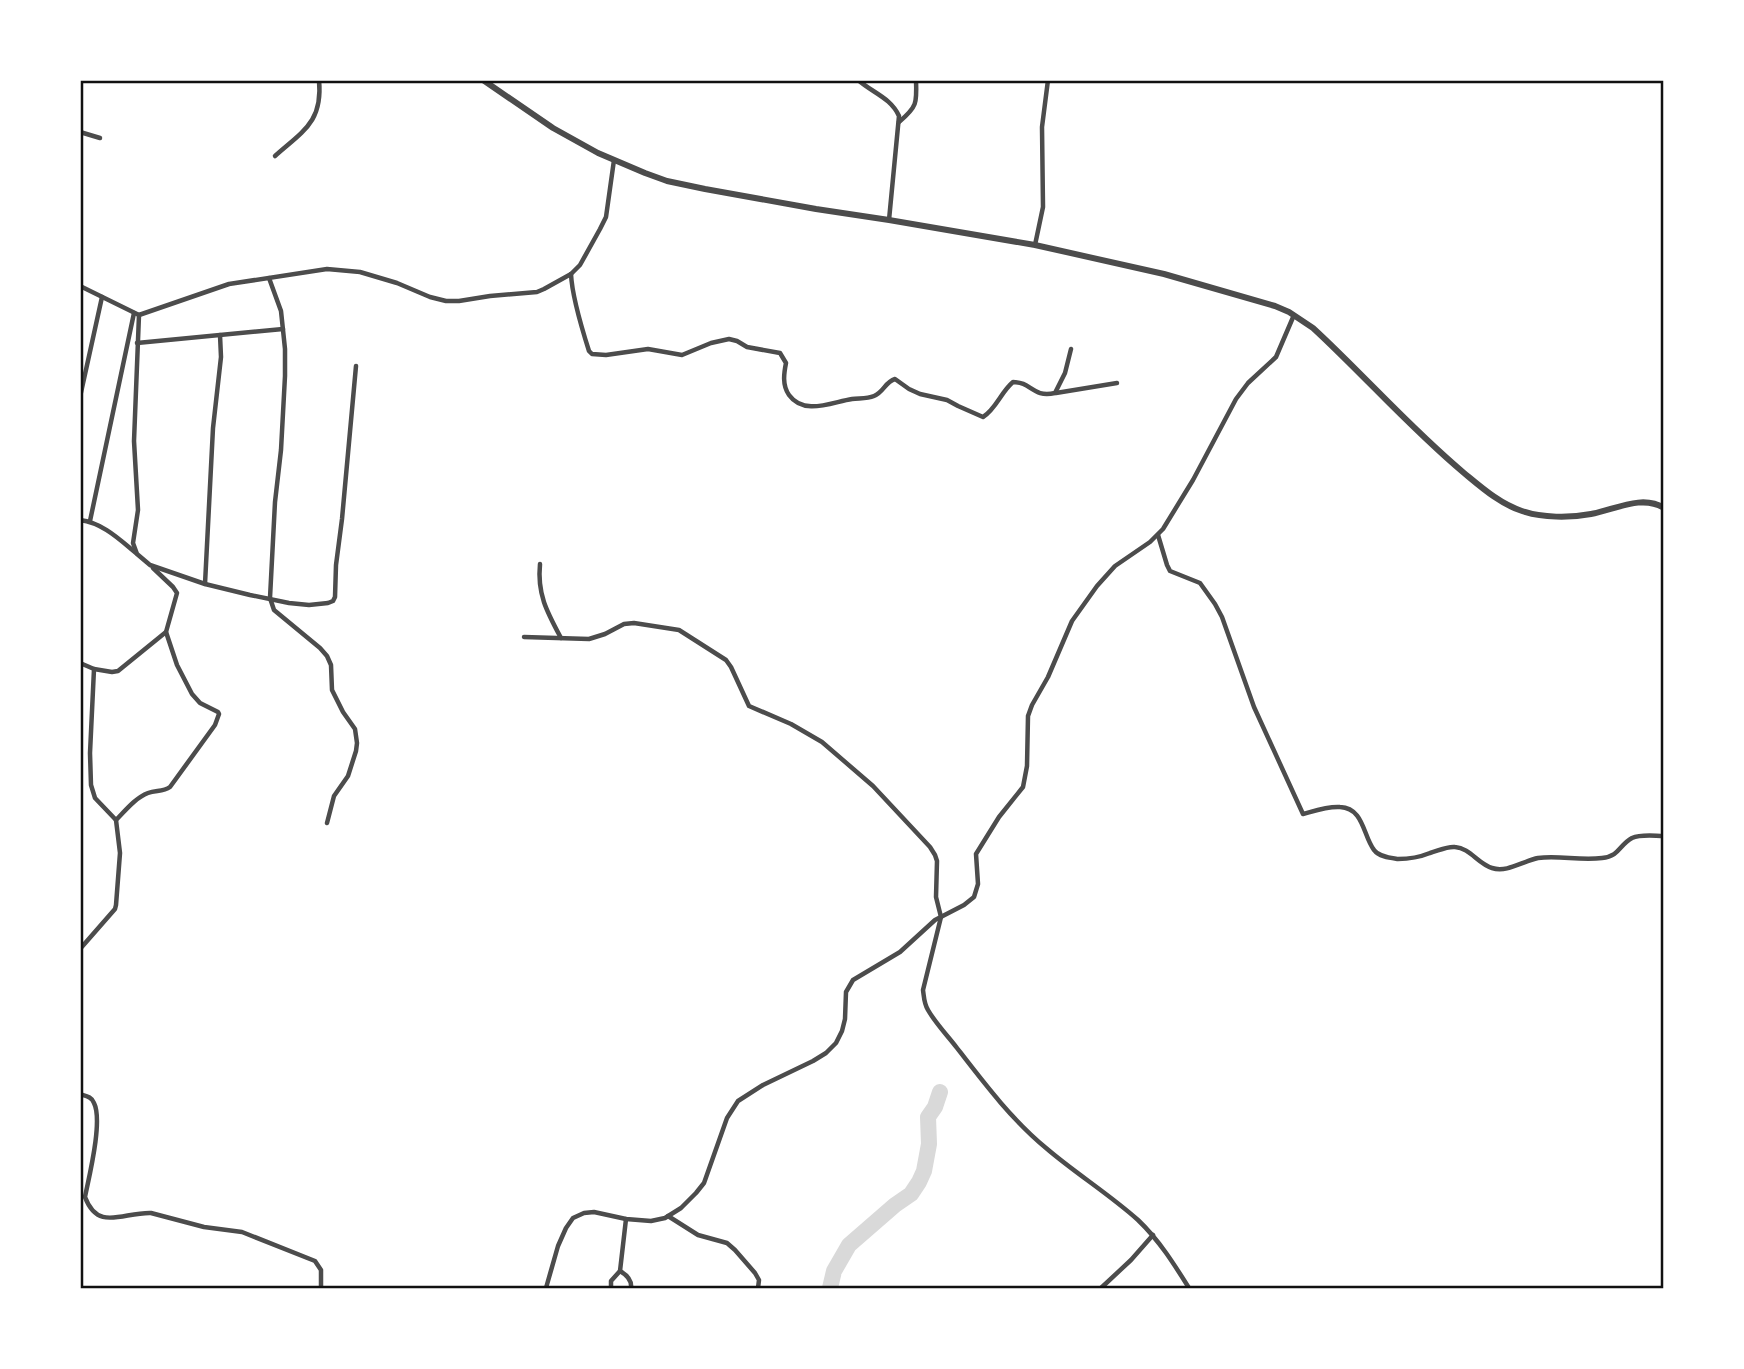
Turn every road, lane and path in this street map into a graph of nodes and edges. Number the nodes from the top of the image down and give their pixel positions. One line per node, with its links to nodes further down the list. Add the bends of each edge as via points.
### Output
1 (319, 80): 9 (street, via 320,102 312,120)
2 (483, 80): 10 (street, via 554,128)
3 (858, 80): 6 (street, via 896,108)
4 (916, 80): 6 (street, via 916,103)
5 (1048, 80): 12 (street, via 1042,127 1043,207)
6 (899, 122): 11 (street)
7 (80, 132): 8 (street)
8 (100, 138)
9 (275, 156)
10 (614, 160): 11 (street, via 667,181); 13 (street, via 606,217)
11 (889, 219): 12 (street)
12 (1035, 245): 18 (street, via 1164,274)
13 (571, 274): 14 (street, via 537,292 459,301 439,300 360,272 327,270); 25 (street, via 588,348 594,355 648,349 682,355 721,340 737,341 780,353 786,362 786,388 794,401 804,406 874,396 895,379 920,394 947,400 983,417 1013,382 1041,394)
14 (269, 278): 17 (street, via 222,286); 19 (street)
15 (80, 286): 16 (street)
16 (102, 297): 17 (street); 26 (street)
17 (136, 314): 21 (street); 29 (street)
18 (1294, 315): 27 (street, via 1313,328 1443,455 1509,506 1529,513 1569,516 1645,502); 30 (street, via 1276,357 1236,400)
19 (283, 329): 20 (street); 35 (street, via 285,376)
20 (220, 335): 21 (street); 34 (street)
21 (137, 343): 31 (street, via 134,441 138,510 133,543)
22 (1071, 349): 25 (street)
23 (356, 366): 35 (street, via 335,597 328,603 309,605)
24 (1117, 383): 25 (street)
25 (1055, 393)
26 (80, 397)
27 (1664, 508)
28 (80, 520): 29 (street)
29 (90, 521): 31 (street)
30 (1158, 535): 43 (street, via 1170,571 1200,583 1219,610 1257,715 1303,814 1335,807 1349,810 1360,820 1374,850 1384,856 1415,858 1456,847 1496,869 1543,858 1605,858 1632,838); 44 (street, via 1115,566 1072,621 1028,716 1023,787 976,853 976,893)
31 (137, 554): 33 (street)
32 (540, 564): 38 (street, via 542,598)
33 (150, 565): 34 (street); 36 (street, via 177,593)
34 (205, 584): 35 (street)
35 (270, 598): 42 (street, via 274,610 327,656 332,690 355,729 356,751 348,776 334,796)
36 (166, 632): 40 (street, via 118,671); 41 (street, via 192,694 219,716 170,787 141,797)
37 (524, 637): 38 (street)
38 (561, 639): 44 (street, via 597,638 634,623 678,630 724,658 749,706 822,742 873,786 930,847 937,861 936,897)
39 (80, 663): 40 (street)
40 (94, 669): 41 (street, via 91,785 95,798)
41 (116, 820): 45 (street, via 120,853 116,905)
42 (327, 823)
43 (1664, 836)
44 (941, 916): 47 (street, via 911,944 849,984 842,1031 825,1053 738,1101 727,1118 704,1183); 49 (street, via 923,990 929,1012 1033,1136)
45 (80, 948)
46 (80, 1094): 51 (street, via 95,1105 96,1137 85,1197 94,1213 105,1218 151,1213 249,1234 315,1261 321,1270)
47 (668, 1216): 48 (street, via 651,1221); 55 (street, via 702,1237 727,1243 758,1277)
48 (625, 1219): 50 (street); 52 (street, via 600,1212 573,1218 558,1246)
49 (1153, 1236): 56 (street); 57 (street)
50 (620, 1271): 53 (street); 54 (street, via 629,1279)
51 (321, 1289)
52 (546, 1289)
53 (611, 1289)
54 (631, 1289)
55 (758, 1289)
56 (1101, 1289)
57 (1188, 1289)

